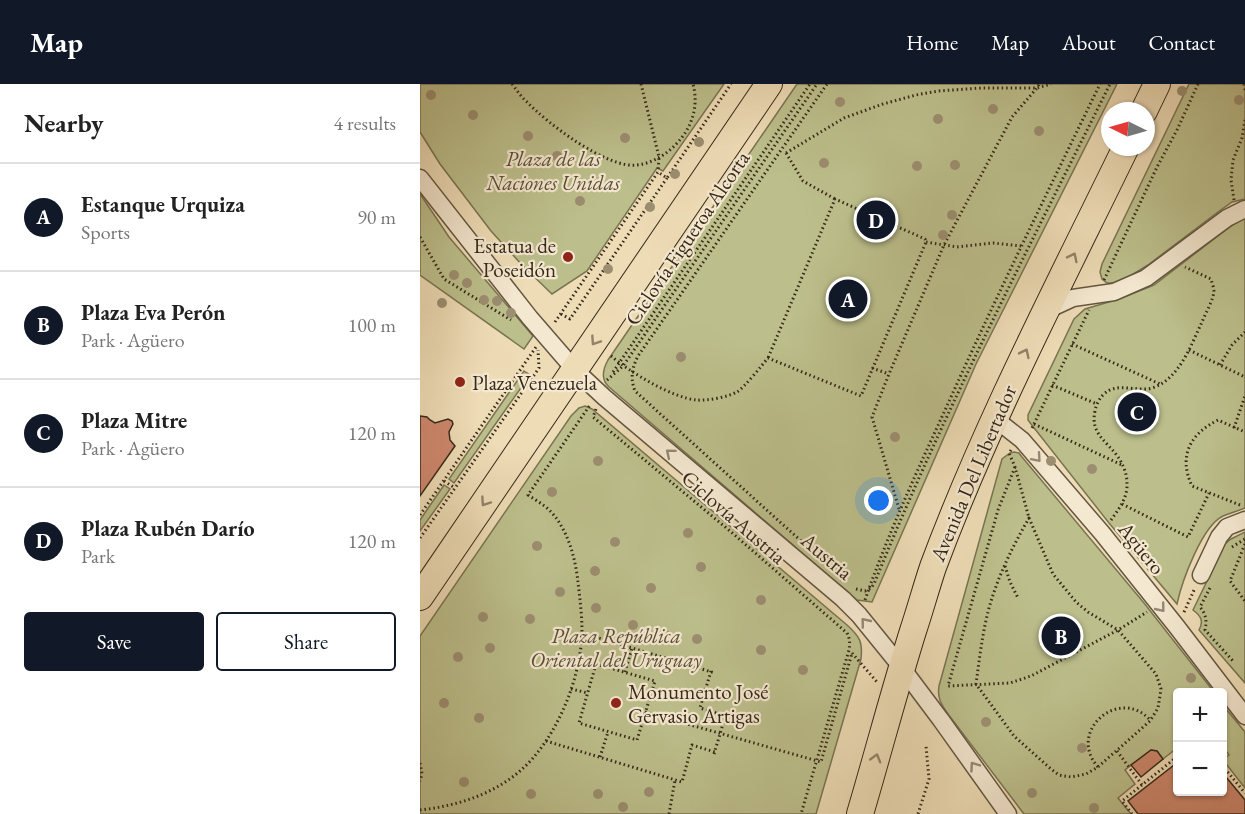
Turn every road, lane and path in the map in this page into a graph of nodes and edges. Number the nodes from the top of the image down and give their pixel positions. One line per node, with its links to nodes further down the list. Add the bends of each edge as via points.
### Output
1 (512, 84): 23 (path, via 558,130 615,162 636,165)
2 (640, 84): 23 (path)
3 (693, 84): 23 (path, via 695,108 689,127)
4 (731, 84): 26 (path)
5 (770, 84): 47 (main road, one-way to 47)
6 (810, 84): 44 (path, Ciclovía Figueroa Alcorta)
7 (817, 84): 19 (path)
8 (827, 84): 20 (path)
9 (1051, 84): 15 (path)
10 (1100, 84): 32 (path)
11 (1110, 84): 79 (path, via 964,379)
12 (1157, 84): 17 (main road)
13 (1198, 84): 34 (path)
14 (1244, 84): 16 (path)
15 (1038, 86): 21 (path, via 938,91 905,98 844,118); 31 (path, via 1012,117)
16 (1245, 90)
17 (1148, 102)
18 (1245, 120): 28 (path, via 1231,180)
19 (777, 141): 20 (path); 44 (path)
20 (783, 148): 21 (path); 48 (path, via 638,356)
21 (786, 153): 27 (path, via 802,181)
22 (1122, 156): 35 (main road, Avenida Del Libertador, one-way to 22)
23 (659, 157): 24 (path)
24 (658, 172): 26 (path); 36 (path)
25 (420, 178): 39 (street, Austria, via 498,278)
26 (667, 178): 36 (path, via 570,319)
27 (836, 200): 30 (path); 43 (path)
28 (1240, 211): 33 (street)
29 (420, 237): 37 (path, via 444,279)
30 (926, 242): 31 (path); 46 (path)
31 (944, 245): 32 (path); 49 (path)
32 (1021, 246): 68 (path)
33 (1170, 261): 34 (street, via 1135,284); 41 (path, via 1211,279 1214,289)
34 (1096, 295): 35 (street, via 1073,298); 40 (path)
35 (1047, 309): 58 (main road, Avenida Del Libertador, one-way to 35)
36 (561, 314): 39 (path)
37 (518, 326)
38 (1245, 332): 45 (path)
39 (538, 340): 47 (street, Austria); 64 (path); 65 (path, via 539,368)
40 (1072, 344): 52 (path); 53 (path)
41 (1189, 350): 45 (path); 52 (path)
42 (611, 356): 44 (path)
43 (768, 358): 46 (path, via 861,396); 48 (path, via 738,392 716,399 696,400 676,394)
44 (621, 365): 48 (path); 50 (path)
45 (1220, 365): 51 (path)
46 (872, 368): 49 (path)
47 (575, 370): 55 (street, Austria); 80 (main road, one-way to 80)
48 (632, 371): 73 (path, via 635,391)
49 (889, 374): 68 (path, via 872,417)
50 (609, 377): 55 (path); 55 (path, via 608,393)
51 (1245, 377)
52 (1160, 384): 56 (path, via 1143,390 1113,388)
53 (1052, 385): 56 (path); 57 (path)
54 (1245, 396): 60 (path)
55 (599, 400): 84 (street, Austria, one-way to 55); 87 (path, via 528,495 548,509 573,553); 88 (path, Ciclovía Austria, via 593,417)
56 (1097, 404): 62 (path, via 1093,419 1097,433)
57 (1039, 412)
58 (994, 418): 83 (street, Agüero, one-way to 83, via 1022,440); 92 (main road, Avenida Del Libertador, via 932,570)
59 (1034, 424): 62 (path)
60 (1234, 428): 61 (path); 66 (path, via 1218,420 1189,445 1188,477 1192,486)
61 (1245, 432)
62 (1123, 465): 66 (path, via 1127,484 1122,504 1188,537)
63 (1015, 467): 94 (path, via 998,510 948,686)
64 (444, 481): 65 (path); 69 (path)
65 (455, 488): 71 (path)
66 (1209, 493): 67 (path)
67 (1245, 504)
68 (899, 511): 79 (path)
69 (420, 515)
70 (1245, 519): 77 (street, via 1227,527 1219,537)
71 (420, 538)
72 (1245, 539): 75 (path)
73 (803, 543)
74 (1245, 544): 82 (path, via 1230,581)
75 (1227, 553)
76 (1004, 566): 81 (path); 86 (path, via 1029,518 1053,574 1076,602); 94 (path, via 986,624)
77 (1208, 578): 85 (path); 91 (path, via 1200,608 1205,614 1205,630)
78 (855, 588): 79 (path)
79 (869, 589): 84 (path)
80 (420, 597)
81 (1018, 598)
82 (1245, 601)
83 (1158, 604): 85 (street, Agüero, one-way to 85); 86 (path)
84 (859, 615): 88 (path); 92 (street, Austria, one-way to 84)
85 (1177, 627): 99 (street, Agüero)
86 (1119, 630): 94 (path, via 1030,676 1010,683); 100 (path, via 1159,680 1161,699)
87 (582, 633): 89 (path); 95 (path)
88 (849, 637): 90 (path)
89 (632, 648): 93 (path); 102 (path, via 713,672 700,708 726,715)
90 (851, 652): 97 (path); 107 (path, via 822,762)
91 (1233, 661)
92 (902, 668): 97 (main road, Avenida Del Libertador); 121 (street, Austria, one-way to 92)
93 (625, 672): 96 (path, via 596,664); 98 (path, via 655,681)
94 (976, 684): 110 (path, via 1014,736 1059,775 1079,777)
95 (571, 689): 96 (path); 103 (path)
96 (588, 693): 101 (path, via 579,723)
97 (893, 700): 119 (main road, Avenida Del Libertador, one-way to 97)
98 (645, 712): 101 (path, via 637,740); 102 (path)
99 (1245, 716)
100 (1150, 721): 105 (path); 110 (path, via 1142,713 1127,708 1114,709 1101,717 1088,742 1090,756)
101 (608, 732): 106 (path)
102 (720, 733): 107 (path); 112 (path, via 715,753 692,745 682,782)
103 (546, 741): 106 (path); 116 (path, via 522,770 501,786 457,804)
104 (926, 746): 120 (path, via 929,779)
105 (1117, 751): 110 (path); 114 (path)
106 (600, 758): 112 (path)
107 (817, 761): 118 (path)
108 (1173, 761): 114 (path)
109 (420, 763): 113 (path)
110 (1098, 767)
111 (1227, 771): 115 (path)
112 (675, 780): 117 (path)
113 (420, 781)
114 (1142, 785): 122 (path, via 1122,801)
115 (1245, 793)
116 (420, 810)
117 (669, 814)
118 (801, 814)
119 (860, 814)
120 (918, 814)
121 (1008, 814)
122 (1132, 814)

